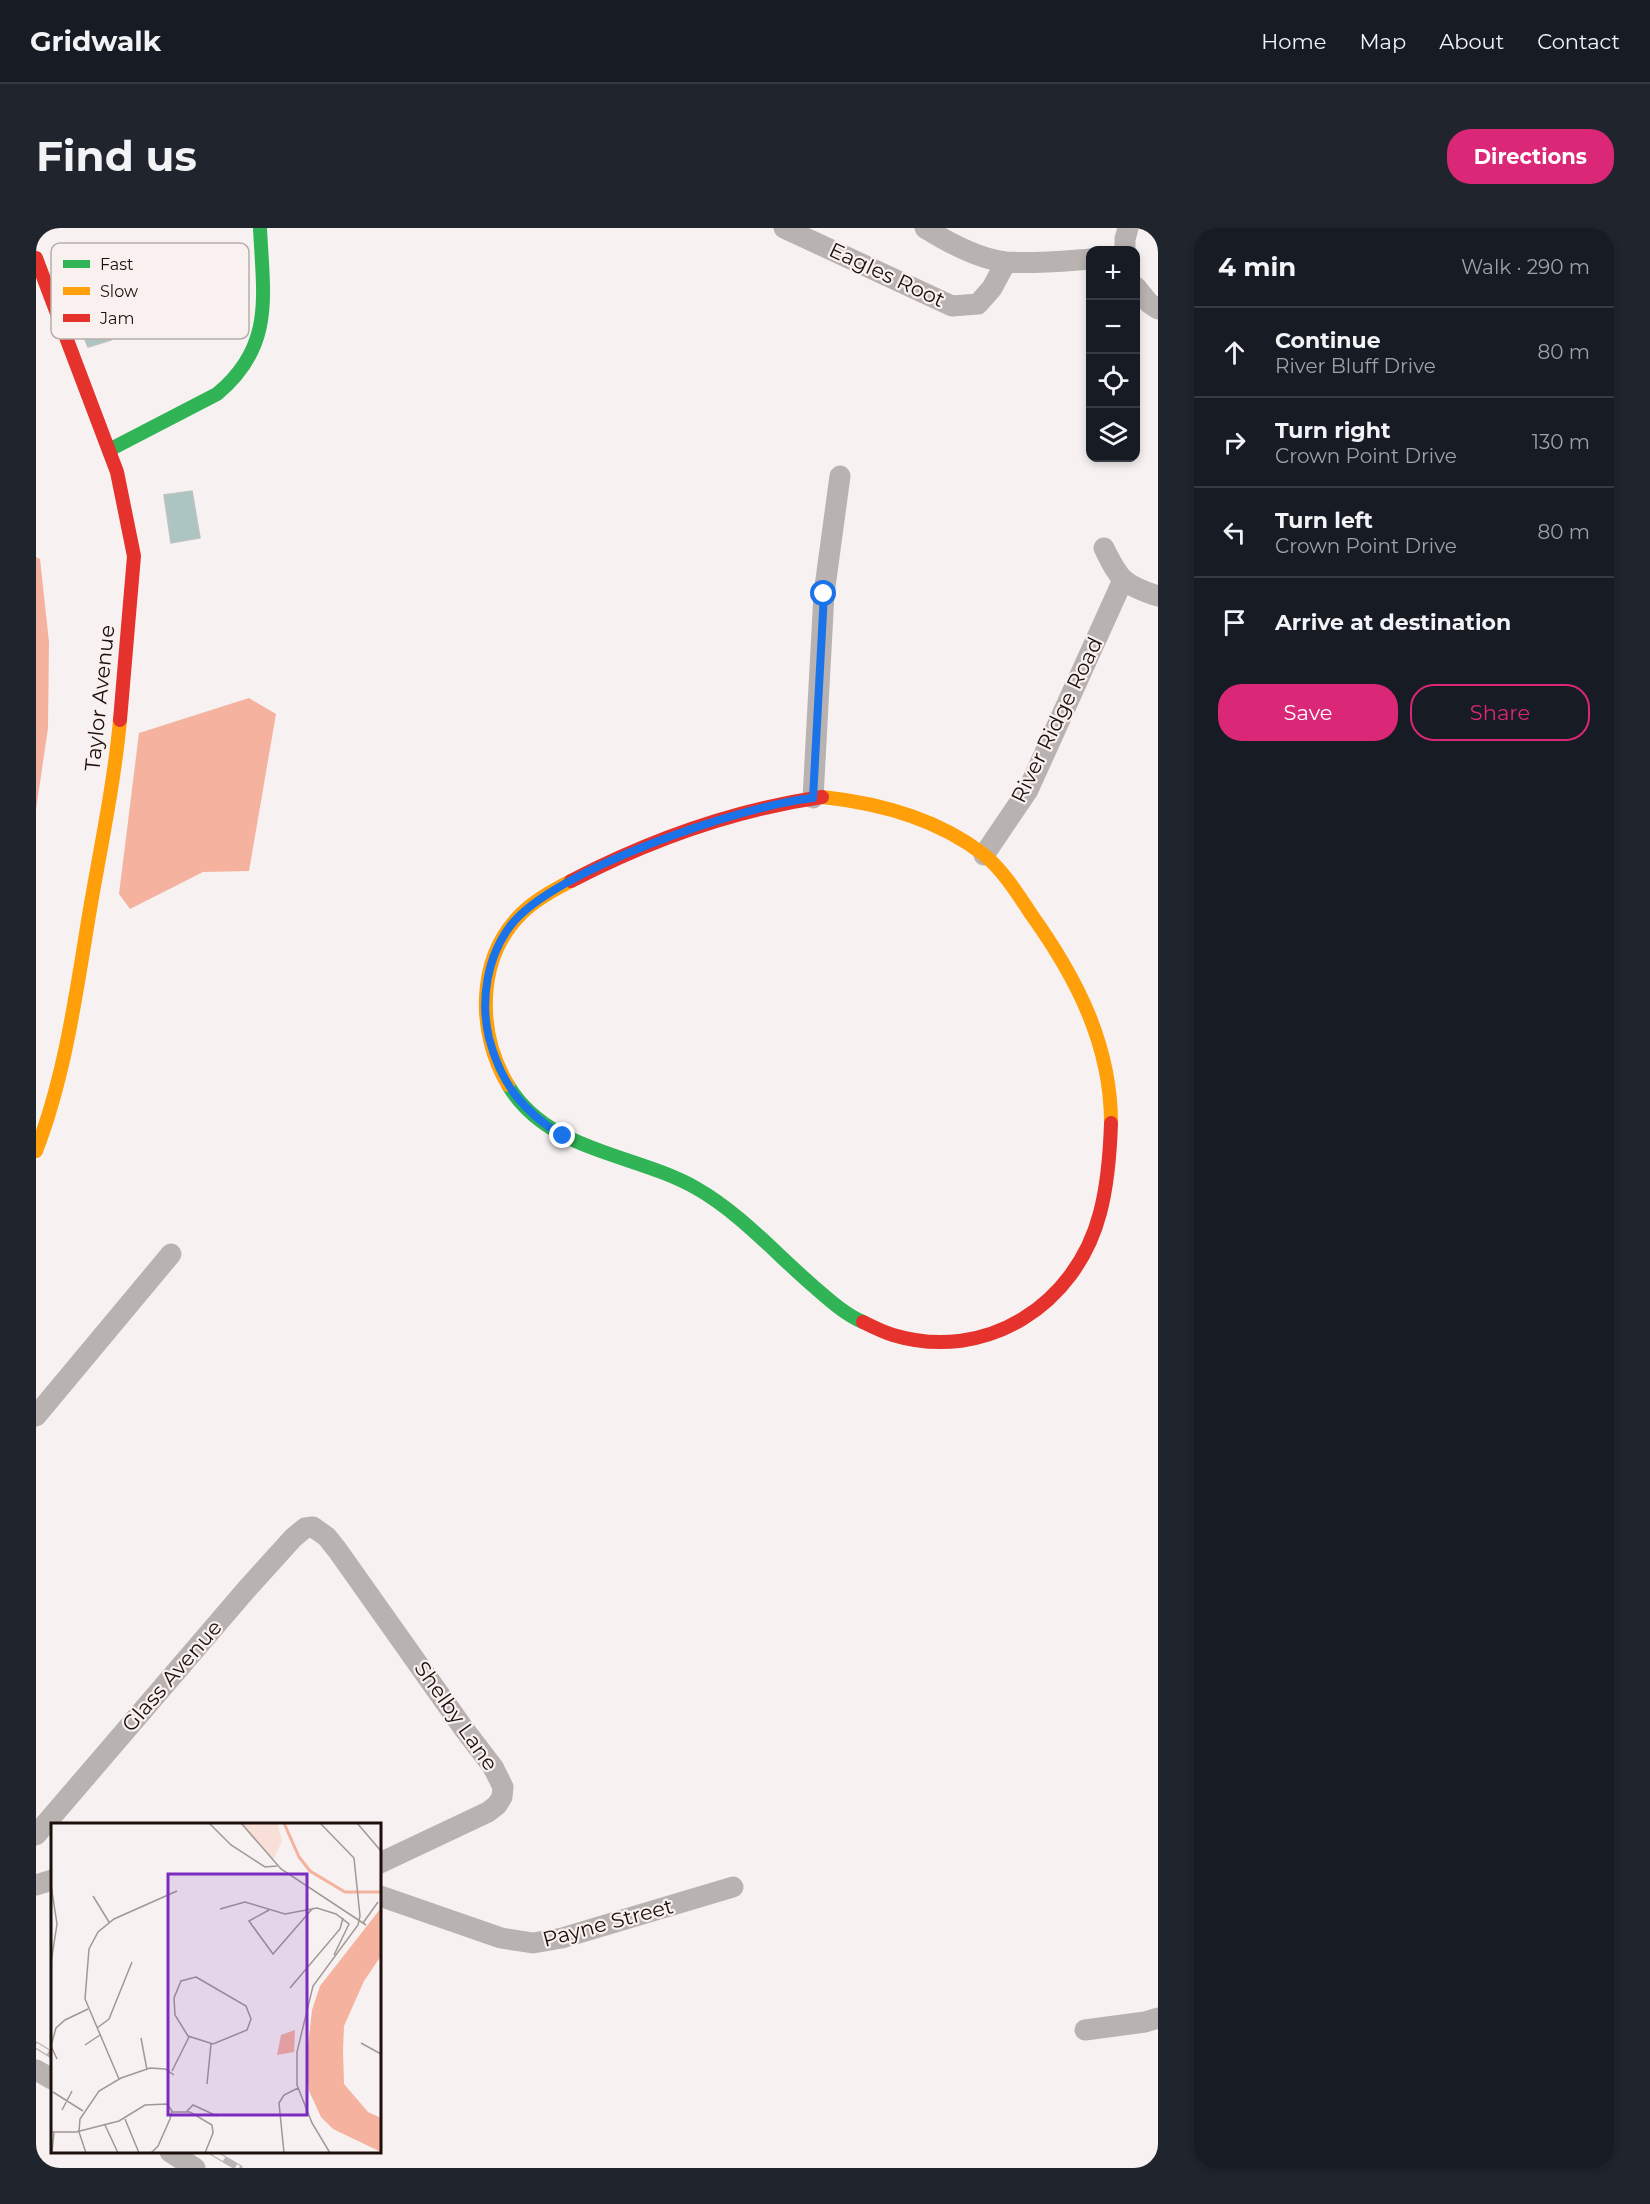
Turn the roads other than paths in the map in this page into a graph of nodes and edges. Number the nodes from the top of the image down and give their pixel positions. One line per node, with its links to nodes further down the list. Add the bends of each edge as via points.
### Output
1 (260, 228): 13 (street, via 261,324 248,361 237,377 197,407)
2 (784, 228): 8 (street, Eagles Root, via 952,306 978,304)
3 (925, 228): 8 (street, via 962,248)
4 (1128, 228): 5 (street)
5 (1125, 246)
6 (36, 258): 10 (street, Taylor Avenue)
7 (1086, 259): 8 (street)
8 (1006, 262)
9 (1140, 292): 11 (street)
10 (51, 297)
11 (1158, 309)
12 (67, 339): 13 (street, Taylor Avenue)
13 (109, 450): 20 (street, Taylor Avenue, via 123,494 134,555 118,738 69,1035)
14 (840, 476): 18 (street, via 824,594)
15 (1104, 548): 16 (street)
16 (1123, 580): 17 (street); 19 (street, River Ridge Road, via 1028,790)
17 (1158, 596)
18 (813, 798): 19 (street, via 847,798 899,810 946,831); 19 (street, via 747,811 653,843 594,869 547,896 519,916 500,943 488,981 486,1023 504,1078 524,1107 542,1123 587,1146 690,1184 737,1216 805,1280 852,1317 891,1335 928,1342 953,1342 991,1334 1015,1325 1047,1304 1081,1260 1103,1203 1109,1170 1110,1099 1105,1064 1088,1011 1070,973)
19 (984, 855)
20 (36, 1151)
21 (171, 1254): 22 (street)
22 (36, 1416)
23 (315, 1528): 24 (street, Glass Avenue, via 307,1527 300,1532 261,1574); 25 (street, Shelby Lane, via 351,1568 494,1767 503,1787 502,1797 488,1812)
24 (36, 1836)
25 (381, 1863)
26 (51, 1880): 27 (street)
27 (36, 1885)
28 (733, 1887): 29 (street, Payne Street, via 582,1933 533,1943 501,1938)
29 (381, 1896)
30 (1158, 2018): 31 (street)
31 (1085, 2030)
32 (36, 2070): 33 (street)
33 (51, 2078)
34 (173, 2153): 35 (street)
35 (195, 2168)

